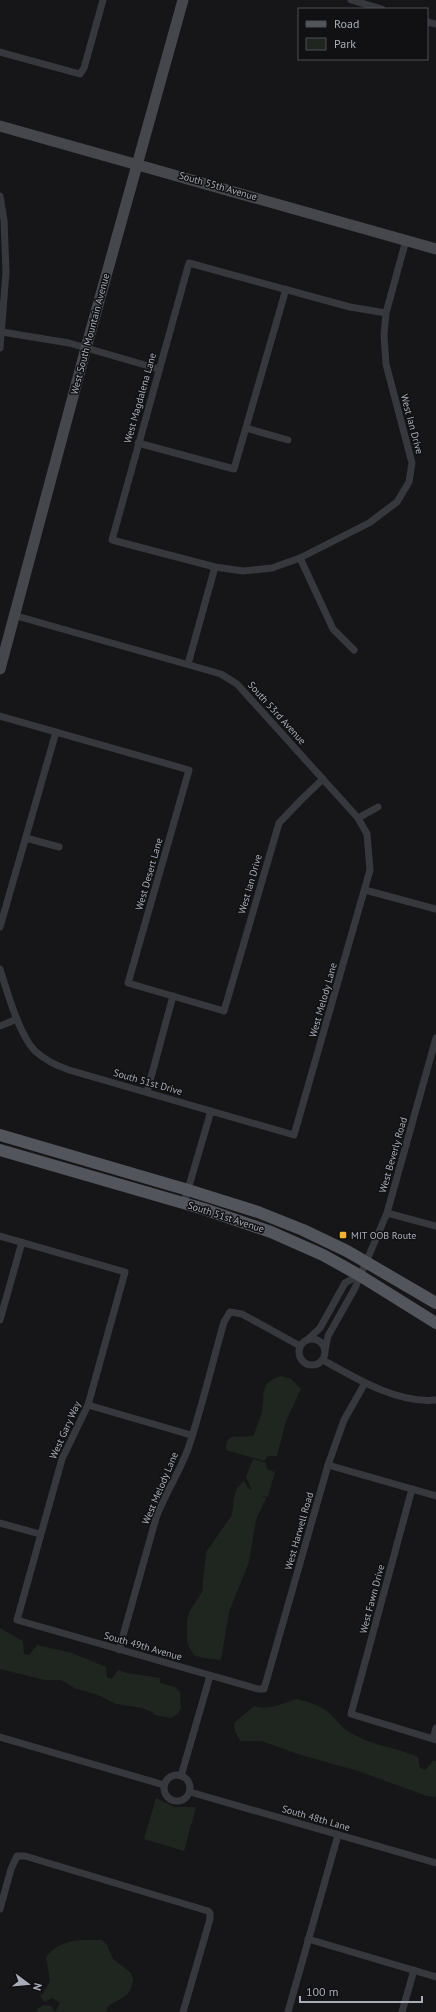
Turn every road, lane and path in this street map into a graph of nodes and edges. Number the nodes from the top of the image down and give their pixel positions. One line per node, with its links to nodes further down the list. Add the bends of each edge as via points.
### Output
1 (103, 0): 5 (street, via 84,68 80,74)
2 (183, 0): 7 (street, West South Mountain Avenue)
3 (351, 0): 4 (street)
4 (379, 8)
5 (0, 52)
6 (0, 126): 7 (street, South 55th Avenue)
7 (138, 164): 9 (street, South 55th Avenue); 15 (street, West South Mountain Avenue)
8 (0, 196): 13 (street, via 6,240)
9 (406, 240): 10 (street, South 55th Avenue); 12 (street, West Ian Drive)
10 (436, 249)
11 (286, 289): 12 (street, via 350,308); 16 (street, West Magdalena Lane, via 189,263); 17 (street)
12 (386, 313): 21 (street, West Ian Drive, via 386,364 412,463 409,482 397,502 369,523)
13 (2, 332): 14 (street); 15 (street)
14 (0, 348)
15 (86, 348): 16 (street); 23 (street, West South Mountain Avenue)
16 (159, 368): 19 (street, West Magdalena Lane)
17 (246, 428): 18 (street); 19 (street, via 234,469)
18 (288, 440)
19 (138, 443): 20 (street, West Magdalena Lane)
20 (112, 540): 22 (street, West Ian Drive)
21 (300, 558): 22 (street, West Ian Drive, via 272,568 250,570); 24 (street, via 333,629)
22 (215, 567): 25 (street)
23 (13, 615): 25 (street, South 53rd Avenue); 26 (street, West South Mountain Avenue)
24 (354, 650)
25 (188, 664): 29 (street, South 53rd Avenue, via 221,674 237,684)
26 (0, 669)
27 (0, 716): 28 (street)
28 (56, 732): 32 (street); 39 (street, West Desert Lane, via 189,770 128,983)
29 (324, 779): 31 (street, South 53rd Avenue); 39 (street, West Ian Drive, via 279,823 224,1011)
30 (378, 807): 31 (street)
31 (358, 818): 34 (street, South 53rd Avenue, via 367,834)
32 (26, 838): 33 (street); 37 (street)
33 (59, 847)
34 (370, 870): 35 (street, West Melody Lane)
35 (365, 890): 36 (street); 46 (street, West Melody Lane)
36 (436, 909)
37 (0, 927)
38 (0, 969): 40 (street)
39 (173, 996): 43 (street)
40 (17, 1019): 41 (street); 43 (street, South 51st Drive, via 28,1042 47,1060 69,1070)
41 (0, 1026)
42 (436, 1038): 50 (street, West Beverly Road)
43 (147, 1092): 44 (street, South 51st Drive)
44 (211, 1111): 46 (street, South 51st Drive); 48 (street)
45 (0, 1135): 48 (main road, South 51st Avenue)
46 (294, 1135)
47 (0, 1150): 49 (main road, South 51st Avenue)
48 (188, 1190): 49 (street); 54 (main road, South 51st Avenue, via 280,1220)
49 (184, 1203): 55 (main road, South 51st Avenue, via 271,1232 323,1255)
50 (387, 1213): 51 (street); 54 (street, West Beverly Road)
51 (436, 1226)
52 (0, 1236): 53 (street)
53 (22, 1242): 57 (street); 65 (street, West Gary Way, via 125,1272)
54 (367, 1262): 55 (street, West Beverly Road); 56 (main road, South 51st Avenue)
55 (359, 1275): 58 (main road, South 51st Avenue); 59 (street, West Beverly Road, via 345,1283 320,1328); 61 (street, West Beverly Road, via 355,1288 328,1336)
56 (436, 1303)
57 (0, 1320)
58 (436, 1323)
59 (307, 1340): 60 (street); 61 (street, via 318,1341)
60 (300, 1346): 62 (street, via 299,1355 304,1363 314,1365); 66 (street, West Melody Lane, via 242,1314 230,1312 224,1322)
61 (325, 1350): 62 (street)
62 (323, 1360): 63 (street)
63 (365, 1383): 64 (street, via 422,1401); 67 (street, West Harwell Road, via 344,1420)
64 (436, 1400)
65 (88, 1405): 66 (street); 71 (street, West Gary Way, via 62,1459)
66 (191, 1435): 73 (street, West Melody Lane, via 180,1470 156,1518)
67 (328, 1465): 68 (street); 75 (street, West Harwell Road)
68 (412, 1490): 69 (street); 78 (street, West Fawn Drive, via 351,1714)
69 (436, 1496)
70 (0, 1523): 71 (street)
71 (40, 1534): 72 (street, West Gary Way)
72 (17, 1620): 73 (street, South 49th Avenue)
73 (119, 1650): 74 (street, South 49th Avenue)
74 (210, 1676): 75 (street, South 49th Avenue); 79 (street)
75 (264, 1689)
76 (436, 1728): 78 (street)
77 (0, 1737): 80 (street)
78 (434, 1739)
79 (181, 1776): 80 (street, via 169,1778); 81 (street, via 188,1780)
80 (164, 1785): 81 (street, via 166,1795 173,1801 183,1800)
81 (190, 1792): 82 (street, South 48th Lane)
82 (338, 1835): 83 (street, South 48th Lane); 85 (street)
83 (436, 1863)
84 (0, 1909): 88 (street, via 17,1856 25,1856 210,1913)
85 (308, 1940): 86 (street); 89 (street)
86 (414, 1970): 87 (street); 90 (street)
87 (436, 1977)
88 (183, 2012)
89 (288, 2012)
90 (402, 2012)

